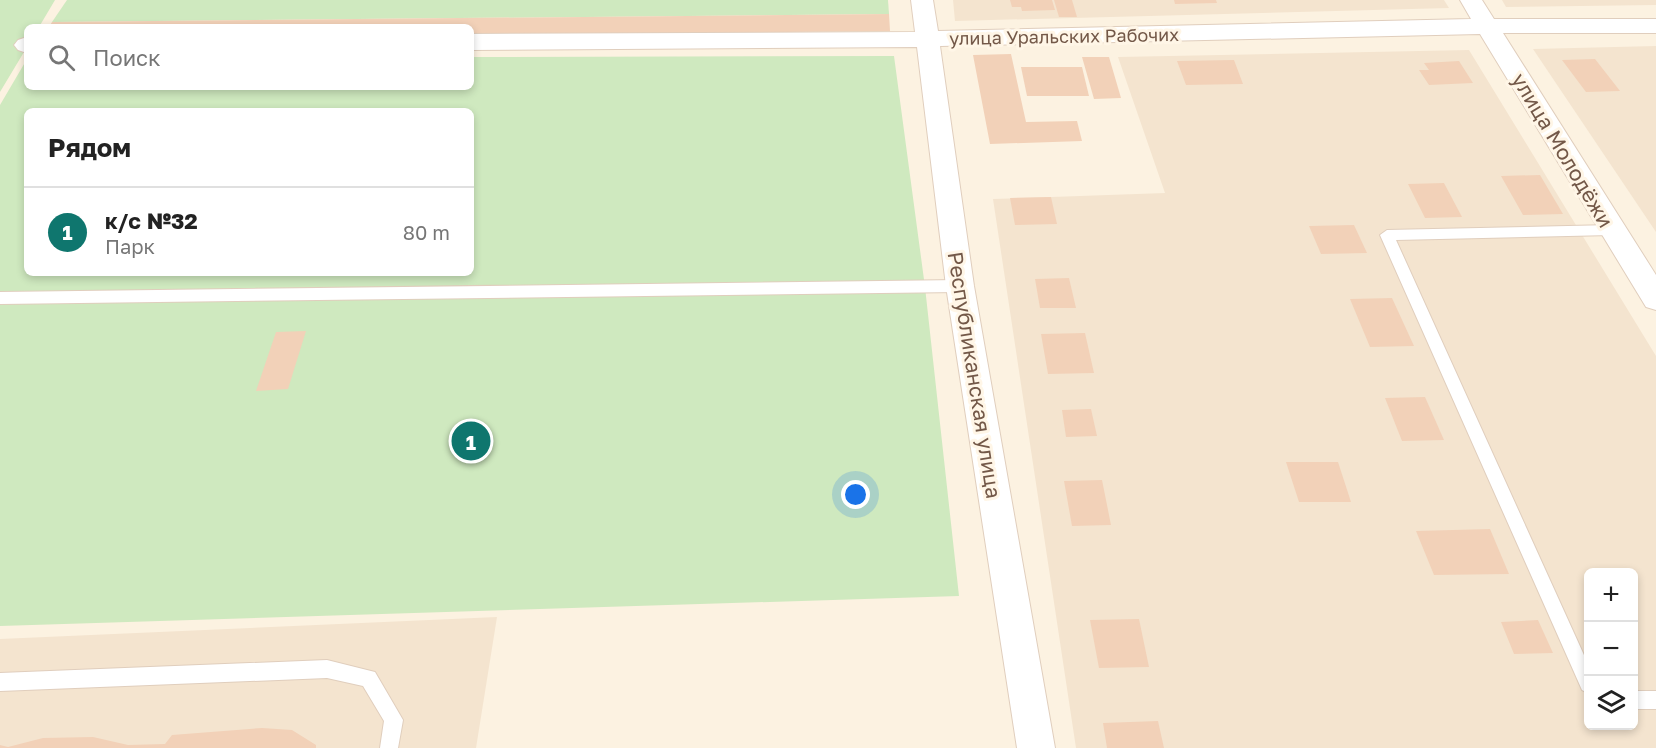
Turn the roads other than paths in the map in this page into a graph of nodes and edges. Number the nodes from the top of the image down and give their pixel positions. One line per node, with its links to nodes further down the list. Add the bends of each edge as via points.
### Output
1 (922, 0): 5 (street, Республиканская улица)
2 (1471, 0): 4 (street, улица Молодёжи)
3 (1656, 26): 4 (street, улица Уральских Рабочих)
4 (1489, 27): 5 (street, улица Уральских Рабочих); 7 (street, улица Молодёжи)
5 (927, 39): 6 (street, улица Уральских Рабочих); 8 (street, Республиканская улица)
6 (474, 42)
7 (1612, 230): 10 (street, улица Молодёжи); 11 (lane, via 1387,235)
8 (960, 286): 9 (lane); 16 (street, Республиканская улица)
9 (0, 298)
10 (1656, 299)
11 (1584, 676)
12 (0, 682): 15 (lane, via 327,669 369,678 394,720)
13 (1638, 700): 14 (lane)
14 (1656, 700)
15 (389, 748)
16 (1036, 748)

